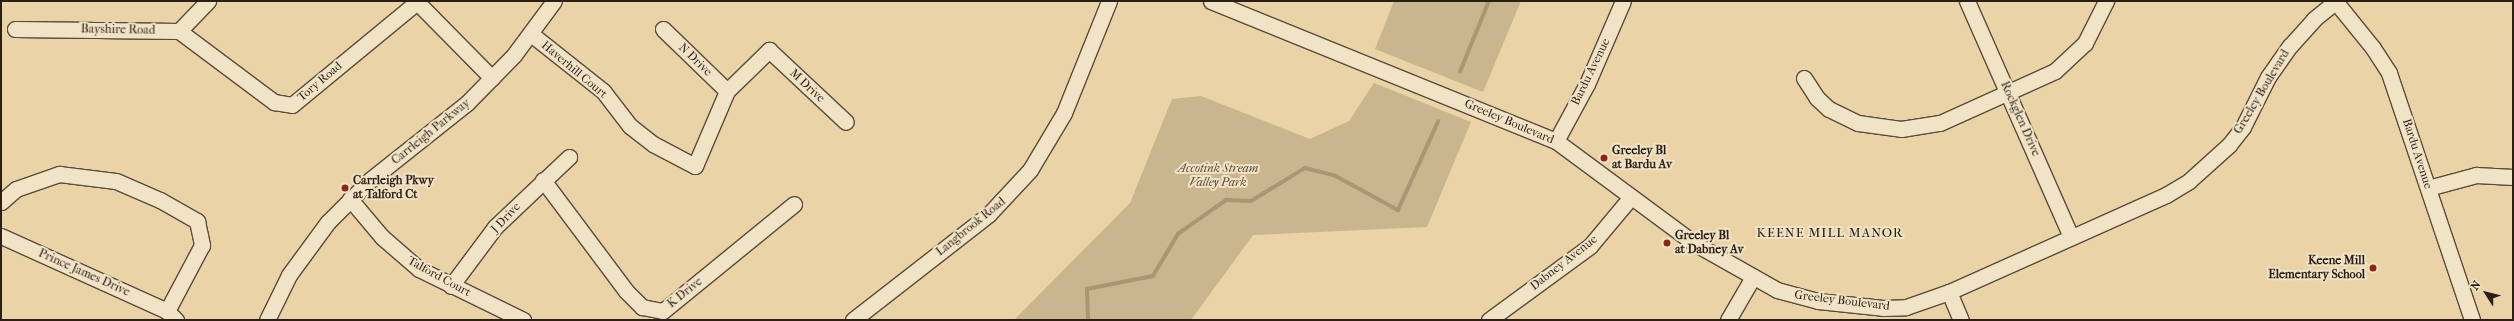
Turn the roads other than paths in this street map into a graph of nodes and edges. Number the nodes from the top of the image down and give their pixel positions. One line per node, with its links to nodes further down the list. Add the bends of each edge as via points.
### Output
1 (208, 1): 12 (street)
2 (554, 1): 13 (street, Carrleigh Parkway)
3 (1109, 1): 37 (street, Langbrook Road, via 1064,113 1030,170 989,214)
4 (1211, 1): 20 (street, Greeley Boulevard)
5 (1623, 1): 20 (street, Bardu Avenue, via 1587,84)
6 (1967, 1): 18 (street, Rockglen Drive)
7 (2106, 1): 18 (street, via 2093,30 2077,53 2055,71)
8 (2336, 1): 24 (street, Bardu Avenue, via 2389,73); 30 (street, Greeley Boulevard, via 2290,46 2268,78 2243,126 2208,166 2166,195)
9 (416, 2): 12 (street, Tory Road, via 292,105 274,102); 15 (street)
10 (15, 29): 12 (street, Bayshire Road)
11 (663, 29): 17 (street, N Drive)
12 (179, 31)
13 (532, 34): 15 (street, Carrleigh Parkway); 17 (street, Haverhill Court, via 603,91 630,126 653,144 696,166)
14 (768, 50): 17 (street, Haverhill Court); 19 (street, M Drive)
15 (492, 78): 26 (street, Carrleigh Parkway, via 436,130 370,180)
16 (1804, 78): 18 (street, via 1817,98 1836,114 1858,123 1886,129 1914,128 1940,123)
17 (727, 91)
18 (2009, 94): 30 (street, Rockglen Drive)
19 (846, 122)
20 (1556, 141): 25 (street, Greeley Boulevard)
21 (568, 157): 23 (street, J Drive)
22 (2513, 177): 24 (street, via 2476,175)
23 (543, 180): 28 (street, K Drive, via 626,291 642,307 663,311); 32 (street, J Drive, via 495,227)
24 (2428, 188): 41 (street, Bardu Avenue)
25 (1631, 197): 31 (street, Greeley Boulevard, via 1694,243); 38 (street, Dabney Avenue, via 1590,246)
26 (350, 200): 32 (street, Talford Court, via 398,253 419,269); 35 (street, Carrleigh Parkway, via 306,248 282,287)
27 (1, 202): 34 (street, via 16,189 59,174 116,181 160,200 197,222 202,245)
28 (794, 204)
29 (1, 236): 34 (street, Prince James Drive)
30 (2071, 237): 33 (street, Greeley Boulevard)
31 (1753, 277): 33 (street, Greeley Boulevard, via 1777,290 1800,297 1883,308 1906,307); 39 (street)
32 (451, 286): 36 (street, Talford Court)
33 (1949, 292): 40 (street)
34 (171, 315)
35 (267, 320)
36 (523, 320)
37 (853, 320)
38 (1489, 320)
39 (1728, 320)
40 (1961, 320)
41 (2472, 320)

